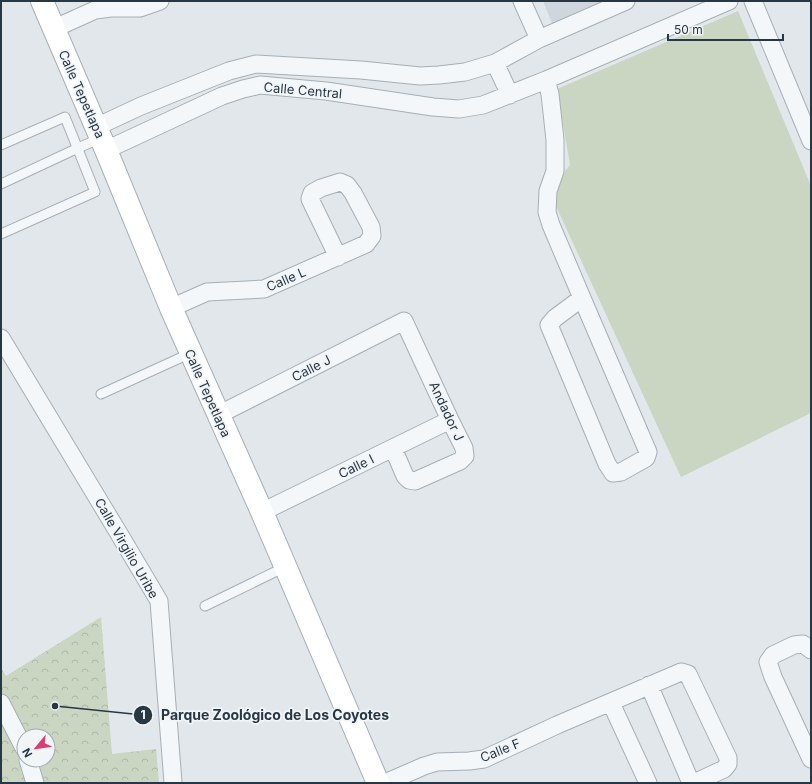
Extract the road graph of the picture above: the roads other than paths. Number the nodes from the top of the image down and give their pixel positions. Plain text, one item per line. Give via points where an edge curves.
1 (42, 1) edge
2 (160, 1) edge
3 (522, 1) edge
4 (626, 1) edge
5 (729, 1) edge
6 (752, 1) edge
7 (53, 29) junction
8 (539, 39) junction
9 (495, 63) junction
10 (546, 80) junction
11 (510, 95) junction
12 (101, 138) junction
13 (811, 141) edge
14 (1, 145) edge
15 (78, 148) junction
16 (1, 184) edge
17 (1, 234) edge
18 (338, 257) junction
19 (582, 298) junction
20 (171, 308) junction
21 (404, 321) joint
22 (1, 338) edge
23 (191, 353) junction
24 (101, 394) dead end
25 (218, 415) junction
26 (450, 420) junction
27 (393, 448) junction
28 (262, 512) junction
29 (285, 567) junction
30 (205, 606) dead end
31 (811, 650) edge
32 (649, 685) junction
33 (611, 702) junction
34 (1, 703) edge
35 (16, 731) edge
36 (811, 759) edge
37 (30, 768) edge
38 (35, 783) edge
39 (173, 783) edge
40 (378, 783) edge
41 (386, 783) edge
42 (648, 783) edge
43 (693, 783) edge

1 - 7 street, Calle Tepetlapa
2 - 7 street via 140,8 95,10
3 - 8 street
4 - 8 street, Calle Central
5 - 10 street, Calle Central
6 - 13 street
7 - 12 street, Calle Tepetlapa
8 - 9 street, Calle Central
9 - 11 street
9 - 12 street, Calle Central via 439,76 256,64 229,71 141,106
10 - 11 street, Calle Central
10 - 19 street via 550,94 555,171 548,191 548,212
11 - 12 street, Calle Central via 483,106 459,109 260,85
12 - 15 lane
12 - 20 street, Calle Tepetlapa
14 - 15 lane via 65,117
15 - 16 lane
15 - 17 lane via 95,192
18 - 18 street, Calle L via 366,244 372,236 371,227 353,193 347,185 340,182 320,188 312,193 310,200
18 - 20 street, Calle L via 264,289 207,292
19 - 19 street via 648,452 646,458 621,472 613,473 607,464 549,325
20 - 23 street, Calle Tepetlapa
21 - 25 street, Calle J
21 - 26 street, Andador J
22 - 39 street, Calle Virgilio Uribe via 159,601
23 - 24 lane
23 - 25 street, Calle Tepetlapa
25 - 28 street, Calle Tepetlapa
26 - 27 street, Calle I
26 - 27 street, Andador J via 466,456 460,461 415,481 409,480
27 - 28 street, Calle I
28 - 29 street, Calle Tepetlapa
29 - 30 lane
29 - 40 street, Calle Tepetlapa
31 - 36 street via 803,644 794,645 773,655 768,662
32 - 33 street, Calle F
32 - 43 street
32 - 43 street, Calle F via 681,672 688,674 728,758 728,764 724,769
33 - 41 street, Calle F via 484,759 437,762
33 - 42 street
34 - 35 street
37 - 38 street

